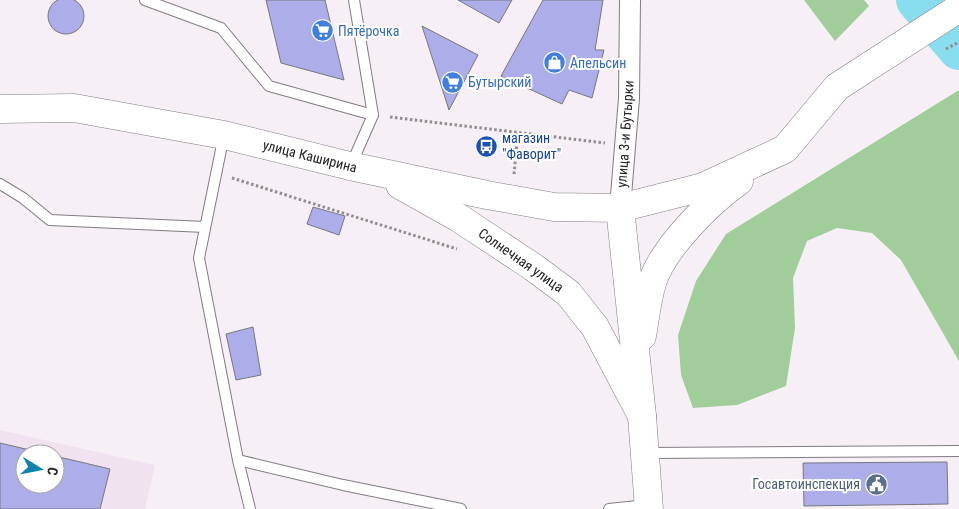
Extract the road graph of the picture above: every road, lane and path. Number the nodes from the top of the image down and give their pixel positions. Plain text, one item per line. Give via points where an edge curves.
1 (144, 0) edge
2 (354, 0) edge
3 (630, 0) edge
4 (959, 8) edge
5 (0, 109) edge
6 (373, 115) junction
7 (224, 135) junction
8 (625, 146) junction
9 (785, 149) junction
10 (363, 169) junction
11 (216, 173) junction
12 (0, 184) edge
13 (620, 208) junction
14 (205, 227) junction
15 (458, 250) dead end
16 (637, 366) junction
17 (642, 416) junction
18 (959, 451) edge
19 (644, 454) junction
20 (238, 460) junction
21 (636, 507) edge
22 (250, 509) edge
23 (464, 509) edge
24 (609, 509) edge

1 - 6 lane via 221,28 268,86
2 - 6 lane
3 - 8 street, улица 3-и Бутырки
4 - 9 main road via 836,87
5 - 7 main road, улица Каширина via 74,108
6 - 8 path
6 - 10 lane
7 - 10 main road, улица Каширина
7 - 11 lane
8 - 13 street, улица 3-и Бутырки
9 - 13 main road, улица Каширина via 703,187
9 - 16 main road via 717,196 670,250 652,282
10 - 13 main road, улица Каширина via 554,206
10 - 17 main road, Солнечная улица via 459,218 534,267 568,294 595,327
11 - 14 lane
11 - 15 path
12 - 14 lane via 50,220
13 - 16 main road, Солнечная улица
14 - 20 lane via 199,258
16 - 17 main road, Солнечная улица
17 - 19 main road, Солнечная улица
18 - 19 lane
19 - 21 main road, Солнечная улица
20 - 22 lane
20 - 23 lane
21 - 24 lane

